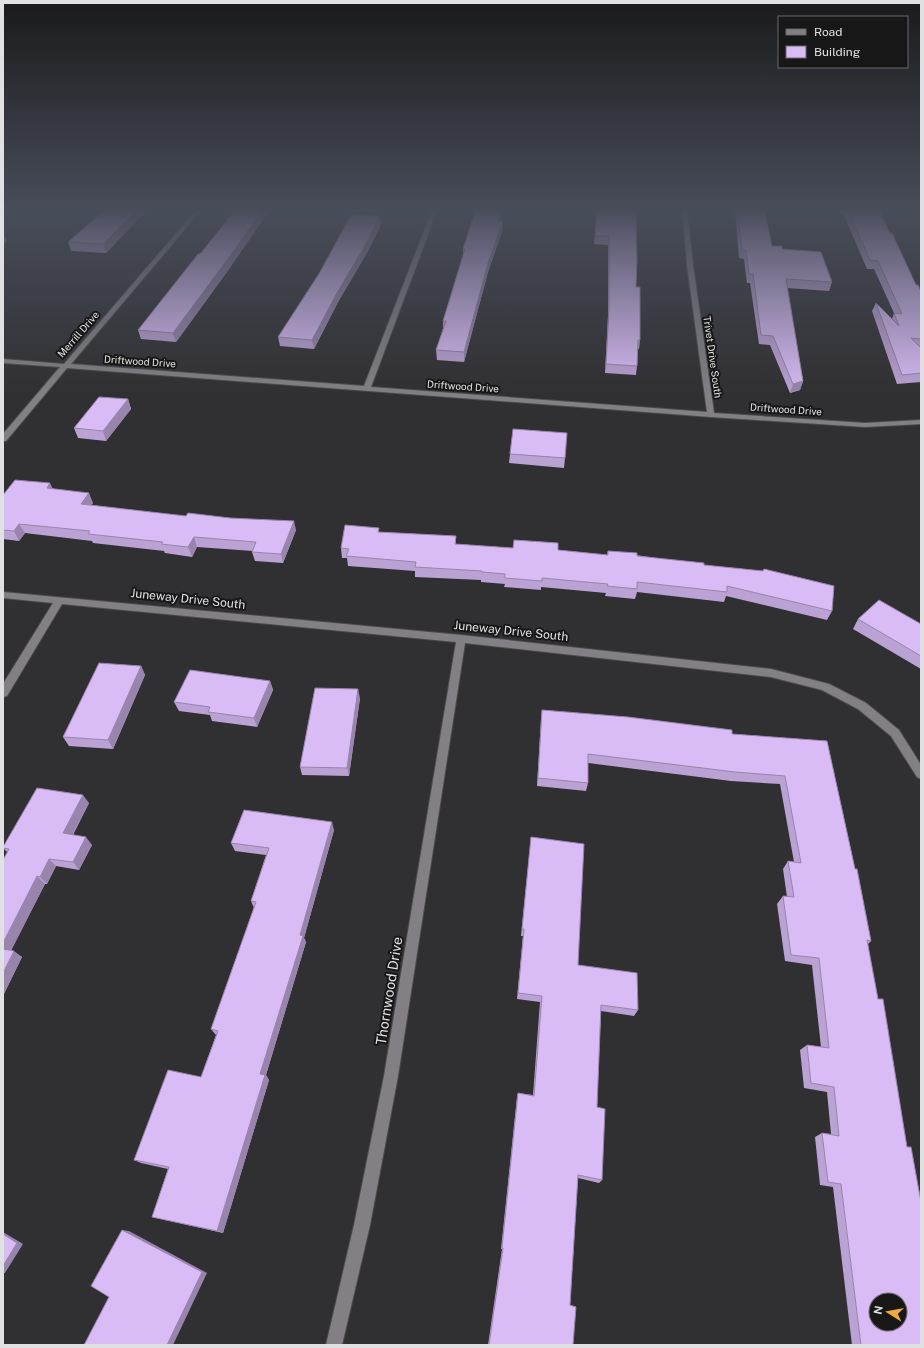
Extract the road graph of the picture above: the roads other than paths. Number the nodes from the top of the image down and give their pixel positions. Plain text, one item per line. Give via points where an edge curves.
1 (146, 271) edge
2 (412, 271) edge
3 (691, 271) edge
4 (3, 361) edge
5 (64, 366) junction
6 (367, 388) junction
7 (711, 415) junction
8 (921, 422) edge
9 (3, 439) edge
10 (3, 595) edge
11 (60, 600) junction
12 (461, 639) junction
13 (3, 693) edge
14 (921, 774) edge
15 (334, 1345) edge

1 - 5 street, Merrill Drive
2 - 6 street
3 - 7 street, Trivet Drive South
4 - 5 street, Driftwood Drive
5 - 6 street, Driftwood Drive
5 - 9 street, Merrill Drive
6 - 7 street, Driftwood Drive
7 - 8 street, Driftwood Drive via 865,425
10 - 11 street, Juneway Drive South
11 - 12 street, Juneway Drive South
11 - 13 street
12 - 14 street, Juneway Drive South via 771,673 825,687 862,706 895,733
12 - 15 street, Thornwood Drive via 391,1076 362,1225

